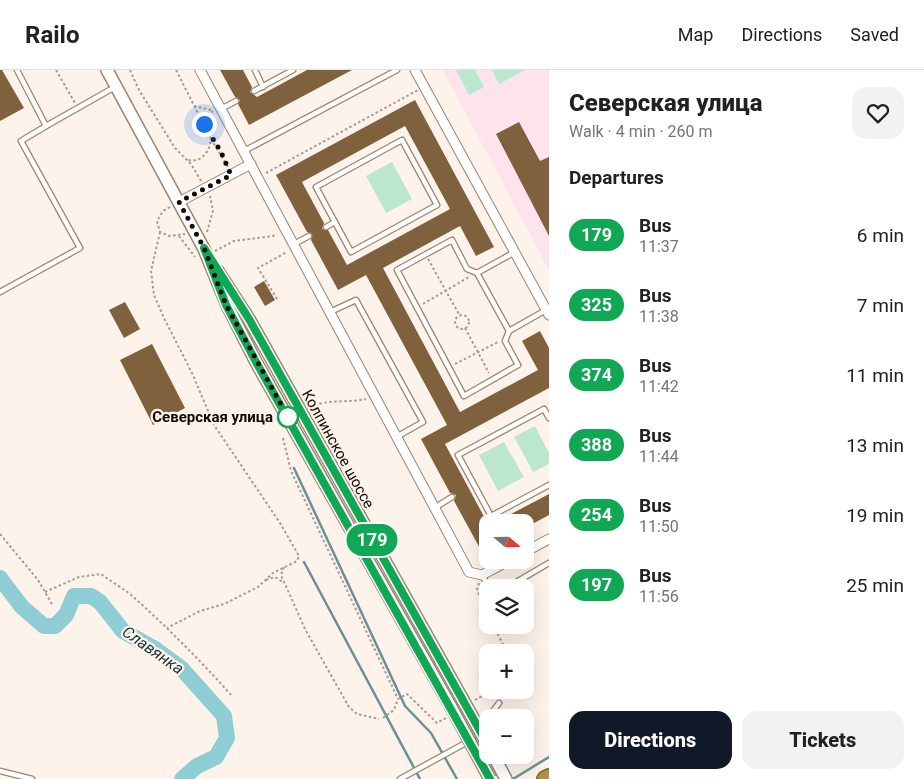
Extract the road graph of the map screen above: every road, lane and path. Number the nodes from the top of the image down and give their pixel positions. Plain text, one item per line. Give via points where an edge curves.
1 (17, 70) edge
2 (56, 70) edge
3 (107, 70) edge
4 (130, 70) edge
5 (176, 70) edge
6 (200, 70) edge
7 (254, 70) edge
8 (292, 70) edge
9 (397, 70) edge
10 (415, 70) edge
11 (116, 86) junction
12 (263, 87) junction
13 (419, 89) dead end
14 (254, 91) dead end
15 (236, 100) dead end
16 (194, 106) junction
17 (221, 108) junction
18 (79, 109) junction
19 (204, 124) junction
20 (46, 126) junction
21 (211, 139) junction
22 (244, 151) junction
23 (186, 160) junction
24 (251, 164) junction
25 (231, 175) junction
26 (262, 176) dead end
27 (205, 189) junction
28 (179, 202) junction
29 (335, 222) junction
30 (326, 227) dead end
31 (286, 229) junction
32 (194, 230) junction
33 (160, 232) junction
34 (179, 236) junction
35 (309, 236) dead end
36 (207, 246) junction
37 (295, 246) junction
38 (514, 252) junction
39 (425, 255) junction
40 (196, 258) dead end
41 (477, 273) junction
42 (446, 291) junction
43 (0, 292) edge
44 (277, 299) dead end
45 (417, 308) junction
46 (330, 312) junction
47 (548, 312) edge
48 (460, 316) junction
49 (465, 328) junction
50 (509, 331) junction
51 (507, 338) junction
52 (478, 352) junction
53 (449, 367) junction
54 (492, 380) junction
55 (376, 396) junction
56 (309, 408) dead end
57 (549, 418) edge
58 (398, 436) junction
59 (283, 438) dead end
60 (475, 485) junction
61 (549, 485) edge
62 (468, 489) dead end
63 (452, 497) dead end
64 (436, 506) junction
65 (0, 534) edge
66 (549, 539) edge
67 (534, 547) edge
68 (549, 563) edge
69 (284, 567) junction
70 (493, 569) edge
71 (482, 575) junction
72 (481, 579) edge
73 (484, 579) edge
74 (521, 579) edge
75 (265, 580) junction
76 (284, 583) junction
77 (45, 592) junction
78 (53, 606) dead end
79 (167, 628) junction
80 (232, 696) dead end
81 (404, 696) dead end
82 (399, 698) junction
83 (499, 703) dead end
84 (495, 709) edge
85 (379, 718) dead end
86 (383, 718) dead end
87 (479, 729) edge
88 (479, 730) edge
89 (498, 764) edge
90 (0, 771) edge
91 (549, 777) edge
92 (32, 779) edge
93 (400, 779) edge
94 (490, 779) edge
95 (506, 779) edge
96 (546, 779) edge

1 - 20 lane
2 - 18 path
3 - 11 main road, Колпинское шоссе
4 - 23 path via 175,148
5 - 16 path
6 - 17 street
7 - 12 lane
8 - 12 lane
9 - 22 lane
10 - 38 street
11 - 18 lane
11 - 28 main road, Колпинское шоссе
12 - 14 lane
13 - 26 path
15 - 17 lane
16 - 19 path
16 - 19 path via 214,110 208,113
17 - 22 street
18 - 20 lane
19 - 21 path
20 - 43 lane via 21,141 80,248
21 - 23 path via 205,155
21 - 25 path
22 - 24 street
23 - 27 path
24 - 25 street
24 - 31 street
25 - 27 street
27 - 28 street
27 - 36 path via 212,199 213,211
28 - 32 main road, Колпинское шоссе
28 - 33 path via 163,211 157,221
29 - 29 lane via 351,252 437,205 402,140 316,187
29 - 30 lane
31 - 36 path via 273,236
31 - 37 street
32 - 34 path
32 - 36 main road, Колпинское шоссе
33 - 34 path
33 - 69 path via 151,271 154,295 214,426 298,551 298,560
34 - 40 path
35 - 37 lane
36 - 87 main road, Колпинское шоссе, bridge
36 - 94 main road, Колпинское шоссе, bridge via 226,305 256,362
37 - 44 path via 258,268
37 - 46 street
38 - 41 lane
38 - 47 street
39 - 41 lane via 452,240 467,269
39 - 42 path
39 - 45 lane via 397,270
41 - 42 path
41 - 50 lane
42 - 45 path
42 - 48 path
45 - 53 lane
46 - 55 street
46 - 58 lane via 356,300 423,422
47 - 50 lane
48 - 49 path via 468,317 470,322
48 - 49 path via 455,322 457,327
49 - 52 path
50 - 51 lane
51 - 52 path
51 - 54 lane via 505,342 518,365
52 - 53 path
52 - 54 path
53 - 54 lane via 464,396
55 - 56 path via 317,404
55 - 58 street
57 - 60 lane via 544,409 458,455
58 - 64 street
59 - 82 path via 291,471
60 - 61 lane via 491,516
60 - 62 lane
63 - 64 lane
64 - 71 street via 469,572
65 - 77 path
66 - 67 street
68 - 74 lane
69 - 75 path
69 - 76 path via 281,574
70 - 71 street
71 - 72 path
71 - 73 lane
75 - 76 path via 275,578
75 - 79 path via 258,587 224,604 200,611
76 - 85 path via 305,629 349,707 357,714
77 - 78 path
77 - 79 path via 79,577 101,574 129,593
79 - 80 path
81 - 82 path
82 - 86 path via 394,710
83 - 84 lane
88 - 93 lane via 471,740
89 - 95 main road
90 - 92 lane
91 - 96 highway

